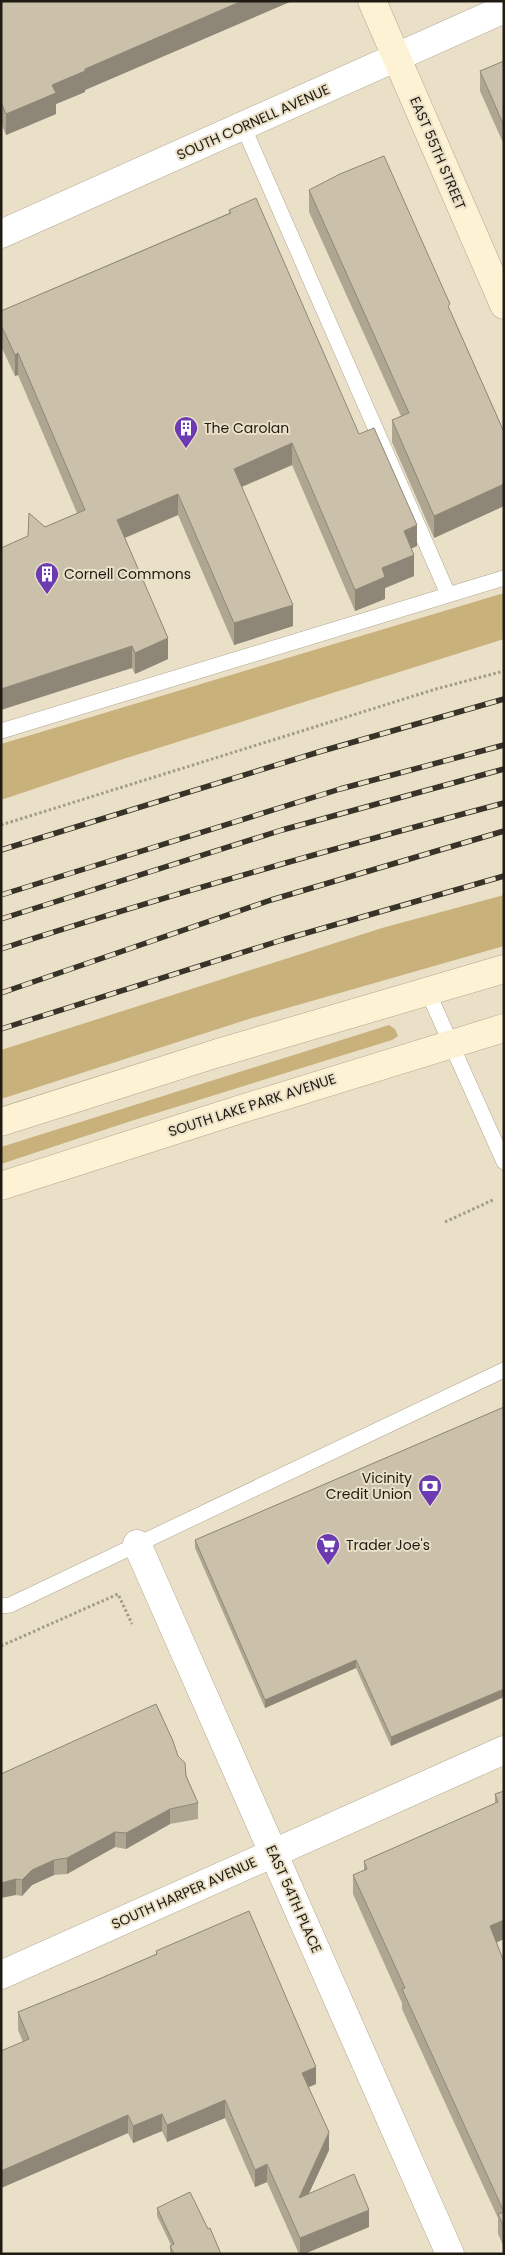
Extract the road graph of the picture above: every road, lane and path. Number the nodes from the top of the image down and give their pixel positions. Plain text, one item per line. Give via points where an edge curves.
1 (372, 1) edge
2 (504, 9) edge
3 (397, 58) junction
4 (243, 126) junction
5 (1, 234) edge
6 (504, 305) edge
7 (504, 578) edge
8 (448, 594) junction
9 (504, 671) edge
10 (1, 731) edge
11 (1, 825) edge
12 (504, 969) edge
13 (426, 990) junction
14 (504, 1028) edge
15 (450, 1043) junction
16 (1, 1122) edge
17 (504, 1162) edge
18 (1, 1186) edge
19 (492, 1200) dead end
20 (445, 1222) dead end
21 (504, 1370) edge
22 (137, 1544) junction
23 (1, 1606) edge
24 (132, 1624) dead end
25 (1, 1646) edge
26 (504, 1750) edge
27 (274, 1853) junction
28 (1, 1975) edge
29 (450, 2254) edge

1 - 3 main road, EAST 55TH STREET
2 - 3 street, SOUTH CORNELL AVENUE
3 - 4 street, SOUTH CORNELL AVENUE
3 - 6 main road, EAST 55TH STREET
4 - 5 street, SOUTH CORNELL AVENUE
4 - 8 lane
7 - 8 lane
8 - 10 lane
9 - 11 path via 436,689
12 - 13 main road
13 - 15 lane
13 - 16 main road
14 - 15 main road, SOUTH LAKE PARK AVENUE
15 - 17 lane
15 - 18 main road, SOUTH LAKE PARK AVENUE
19 - 20 path
21 - 22 lane
22 - 23 lane via 10,1605
22 - 27 street, EAST 54TH PLACE
24 - 25 path via 118,1594
26 - 27 street, SOUTH HARPER AVENUE
27 - 28 street, SOUTH HARPER AVENUE
27 - 29 street, EAST 54TH PLACE

